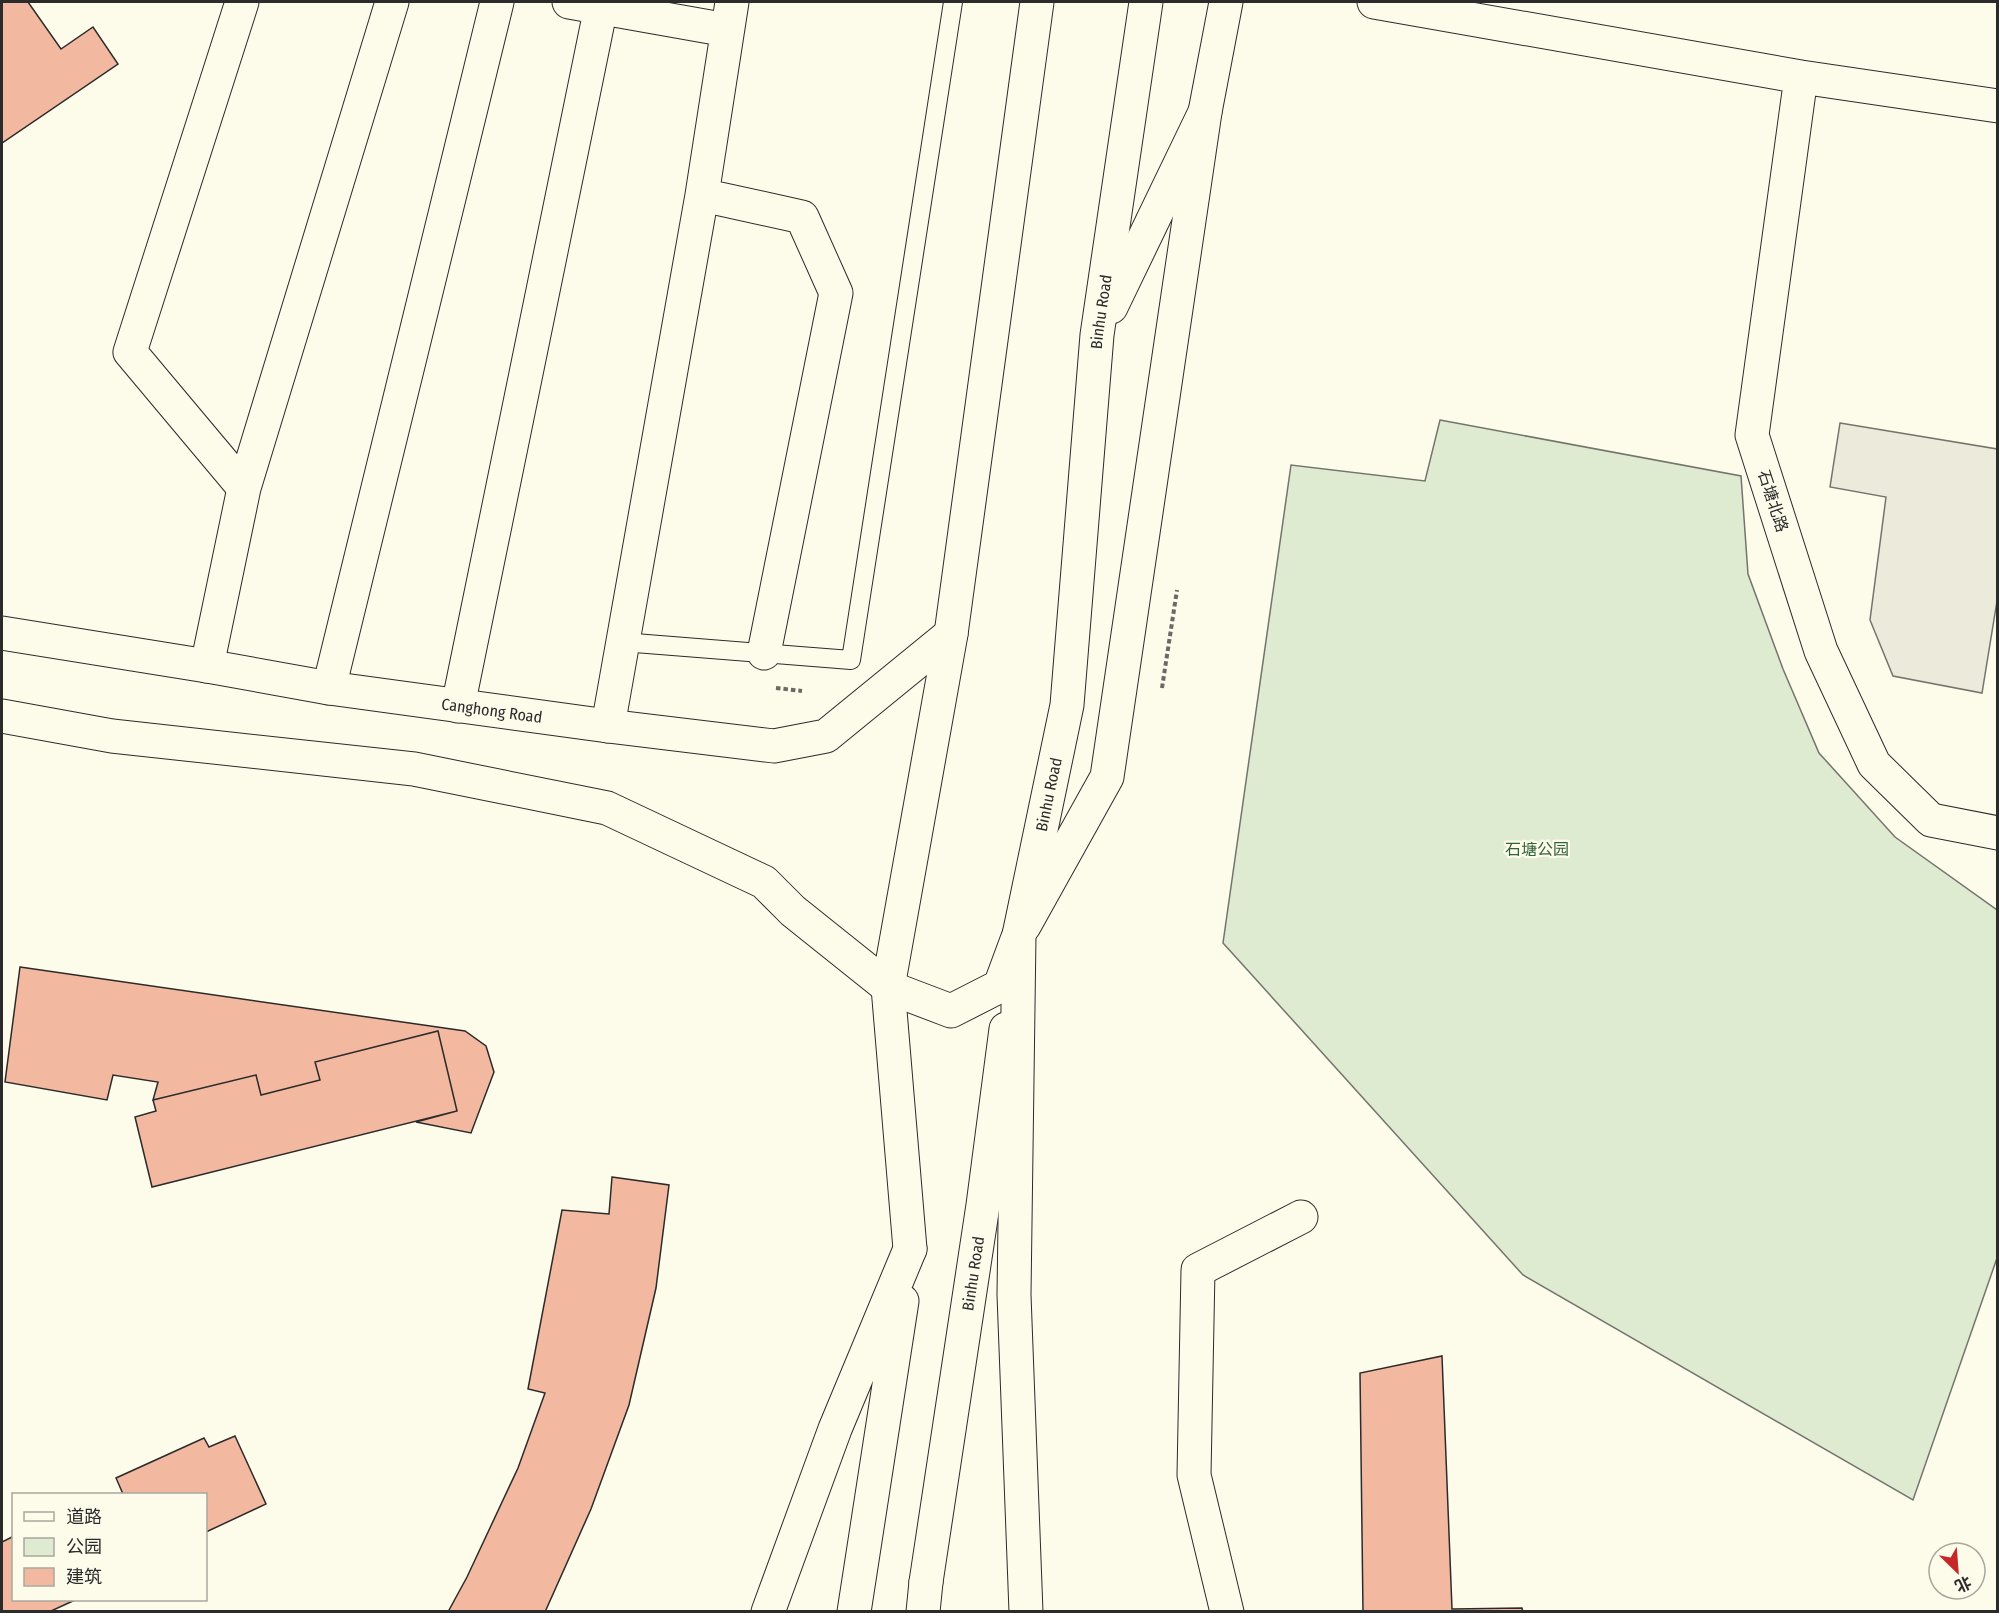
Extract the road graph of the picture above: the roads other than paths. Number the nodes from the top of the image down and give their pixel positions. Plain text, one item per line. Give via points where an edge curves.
1 (242, 2) edge
2 (392, 2) edge
3 (497, 2) edge
4 (953, 2) edge
5 (1037, 2) edge
6 (1146, 2) edge
7 (1226, 2) edge
8 (1374, 2) edge
9 (590, 3) edge
10 (730, 16) edge
11 (1801, 77) junction
12 (1998, 106) edge
13 (1205, 112) junction
14 (702, 195) junction
15 (1097, 335) junction
16 (244, 488) junction
17 (2, 633) edge
18 (951, 634) junction
19 (622, 642) junction
20 (764, 653) junction
21 (207, 666) junction
22 (329, 688) junction
23 (458, 706) junction
24 (2, 716) edge
25 (608, 726) junction
26 (1998, 833) edge
27 (1018, 935) junction
28 (888, 987) junction
29 (1301, 1217) dead end
30 (910, 1249) junction
31 (924, 1597) edge
32 (768, 1611) edge
33 (854, 1611) edge
34 (1026, 1611) edge
35 (1227, 1611) edge

1 - 16 main road via 130,352
2 - 16 main road
3 - 22 main road
4 - 20 lane via 851,660
5 - 18 main road
6 - 15 main road, Binhu Road
7 - 13 main road
8 - 11 main road
9 - 10 main road
9 - 23 main road
10 - 14 main road
11 - 12 main road
11 - 26 main road, 石塘北路 via 1752,435 1821,651 1874,764 1932,820
13 - 15 main road
13 - 27 main road via 1107,777
14 - 19 main road
14 - 20 main road via 802,217 836,293
15 - 27 main road, Binhu Road via 1067,705
16 - 21 main road
17 - 21 main road, Canghong Road
18 - 25 main road, Canghong Road via 826,736 774,746
18 - 28 main road
19 - 20 lane
19 - 25 main road
21 - 22 main road, Canghong Road
22 - 23 main road, Canghong Road
23 - 25 main road, Canghong Road
24 - 28 main road via 112,736 414,769 607,808 764,882
27 - 28 main road via 1000,986 951,1011
27 - 31 main road, Binhu Road via 983,1205
27 - 34 main road via 1014,1295
28 - 30 main road
29 - 35 main road via 1198,1270 1194,1475
30 - 32 main road via 835,1428
30 - 33 main road

